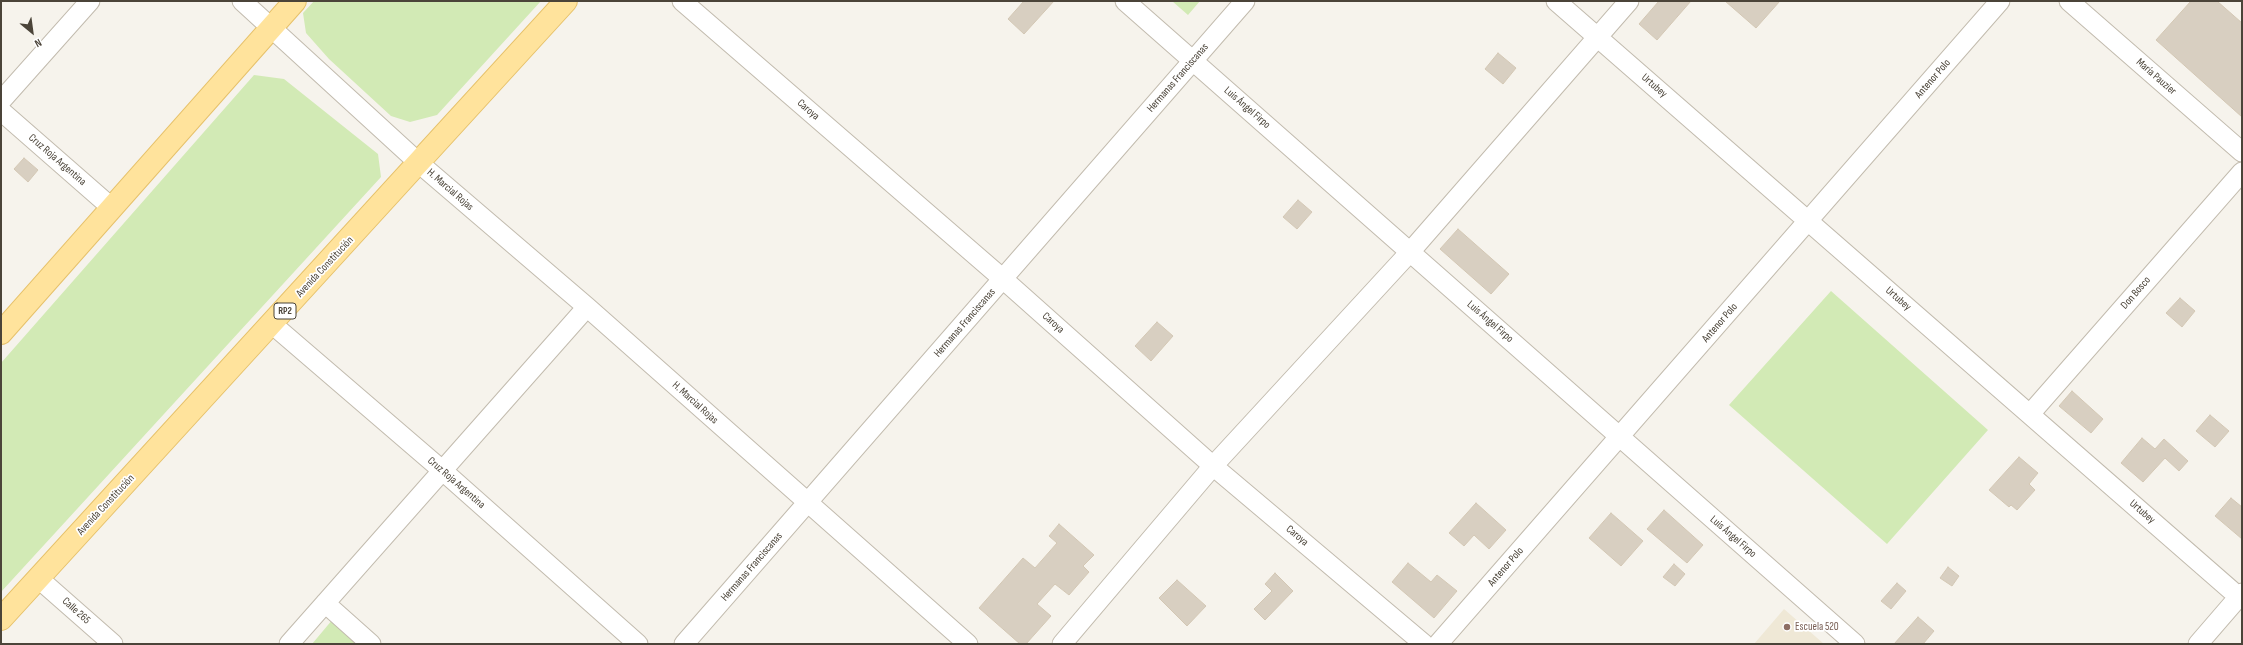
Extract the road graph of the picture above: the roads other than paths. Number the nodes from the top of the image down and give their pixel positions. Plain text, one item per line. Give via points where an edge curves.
1 (90, 1) edge
2 (295, 1) edge
3 (566, 1) edge
4 (682, 1) edge
5 (1125, 1) edge
6 (1245, 1) edge
7 (1556, 1) edge
8 (1629, 1) edge
9 (2000, 1) edge
10 (2069, 1) edge
11 (249, 3) edge
12 (273, 27) junction
13 (1598, 37) junction
14 (1193, 61) junction
15 (1, 101) edge
16 (1, 111) edge
17 (2242, 152) edge
18 (420, 164) junction
19 (2242, 172) edge
20 (112, 208) junction
21 (1809, 221) junction
22 (1410, 252) junction
23 (1003, 279) junction
24 (587, 307) junction
25 (272, 324) junction
26 (1, 333) edge
27 (2030, 414) junction
28 (1620, 437) junction
29 (1213, 466) junction
30 (443, 471) junction
31 (807, 503) junction
32 (38, 578) junction
33 (2240, 595) edge
34 (325, 603) junction
35 (1, 619) edge
36 (113, 644) edge
37 (289, 644) edge
38 (371, 644) edge
39 (638, 644) edge
40 (684, 644) edge
41 (968, 644) edge
42 (1062, 644) edge
43 (1424, 644) edge
44 (1438, 644) edge
45 (1855, 644) edge
46 (2198, 644) edge

1 - 15 street
2 - 12 main road
3 - 18 main road, Avenida Constitución / RP2
4 - 23 street, Caroya
5 - 14 street, Luis Ángel Firpo
6 - 14 street, Hermanas Franciscanas
7 - 13 street, Urtubey
8 - 13 street
9 - 21 street, Antenor Polo
10 - 17 street, María Pauzier
11 - 12 street
12 - 18 street, H. Marcial Rojas
12 - 20 main road
13 - 21 street, Urtubey
13 - 22 street
14 - 22 street, Luis Ángel Firpo
14 - 23 street, Hermanas Franciscanas
16 - 20 street, Cruz Roja Argentina
18 - 24 street, H. Marcial Rojas
18 - 25 main road, Avenida Constitución / RP2
19 - 27 street, Don Bosco
20 - 26 main road
21 - 27 street, Urtubey
21 - 28 street, Antenor Polo
22 - 28 street, Luis Ángel Firpo
22 - 29 street
23 - 29 street, Caroya
23 - 31 street, Hermanas Franciscanas
24 - 30 street
24 - 31 street, H. Marcial Rojas
25 - 30 street, Cruz Roja Argentina
25 - 32 main road, Avenida Constitución / RP2
27 - 33 street, Urtubey
28 - 44 street, Antenor Polo
28 - 45 street, Luis Ángel Firpo
29 - 42 street
29 - 43 street, Caroya
30 - 34 street
30 - 39 street, Cruz Roja Argentina
31 - 40 street, Hermanas Franciscanas
31 - 41 street, H. Marcial Rojas
32 - 35 main road, Avenida Constitución / RP2
32 - 36 street, Calle 265
33 - 46 street
34 - 37 street
34 - 38 street

